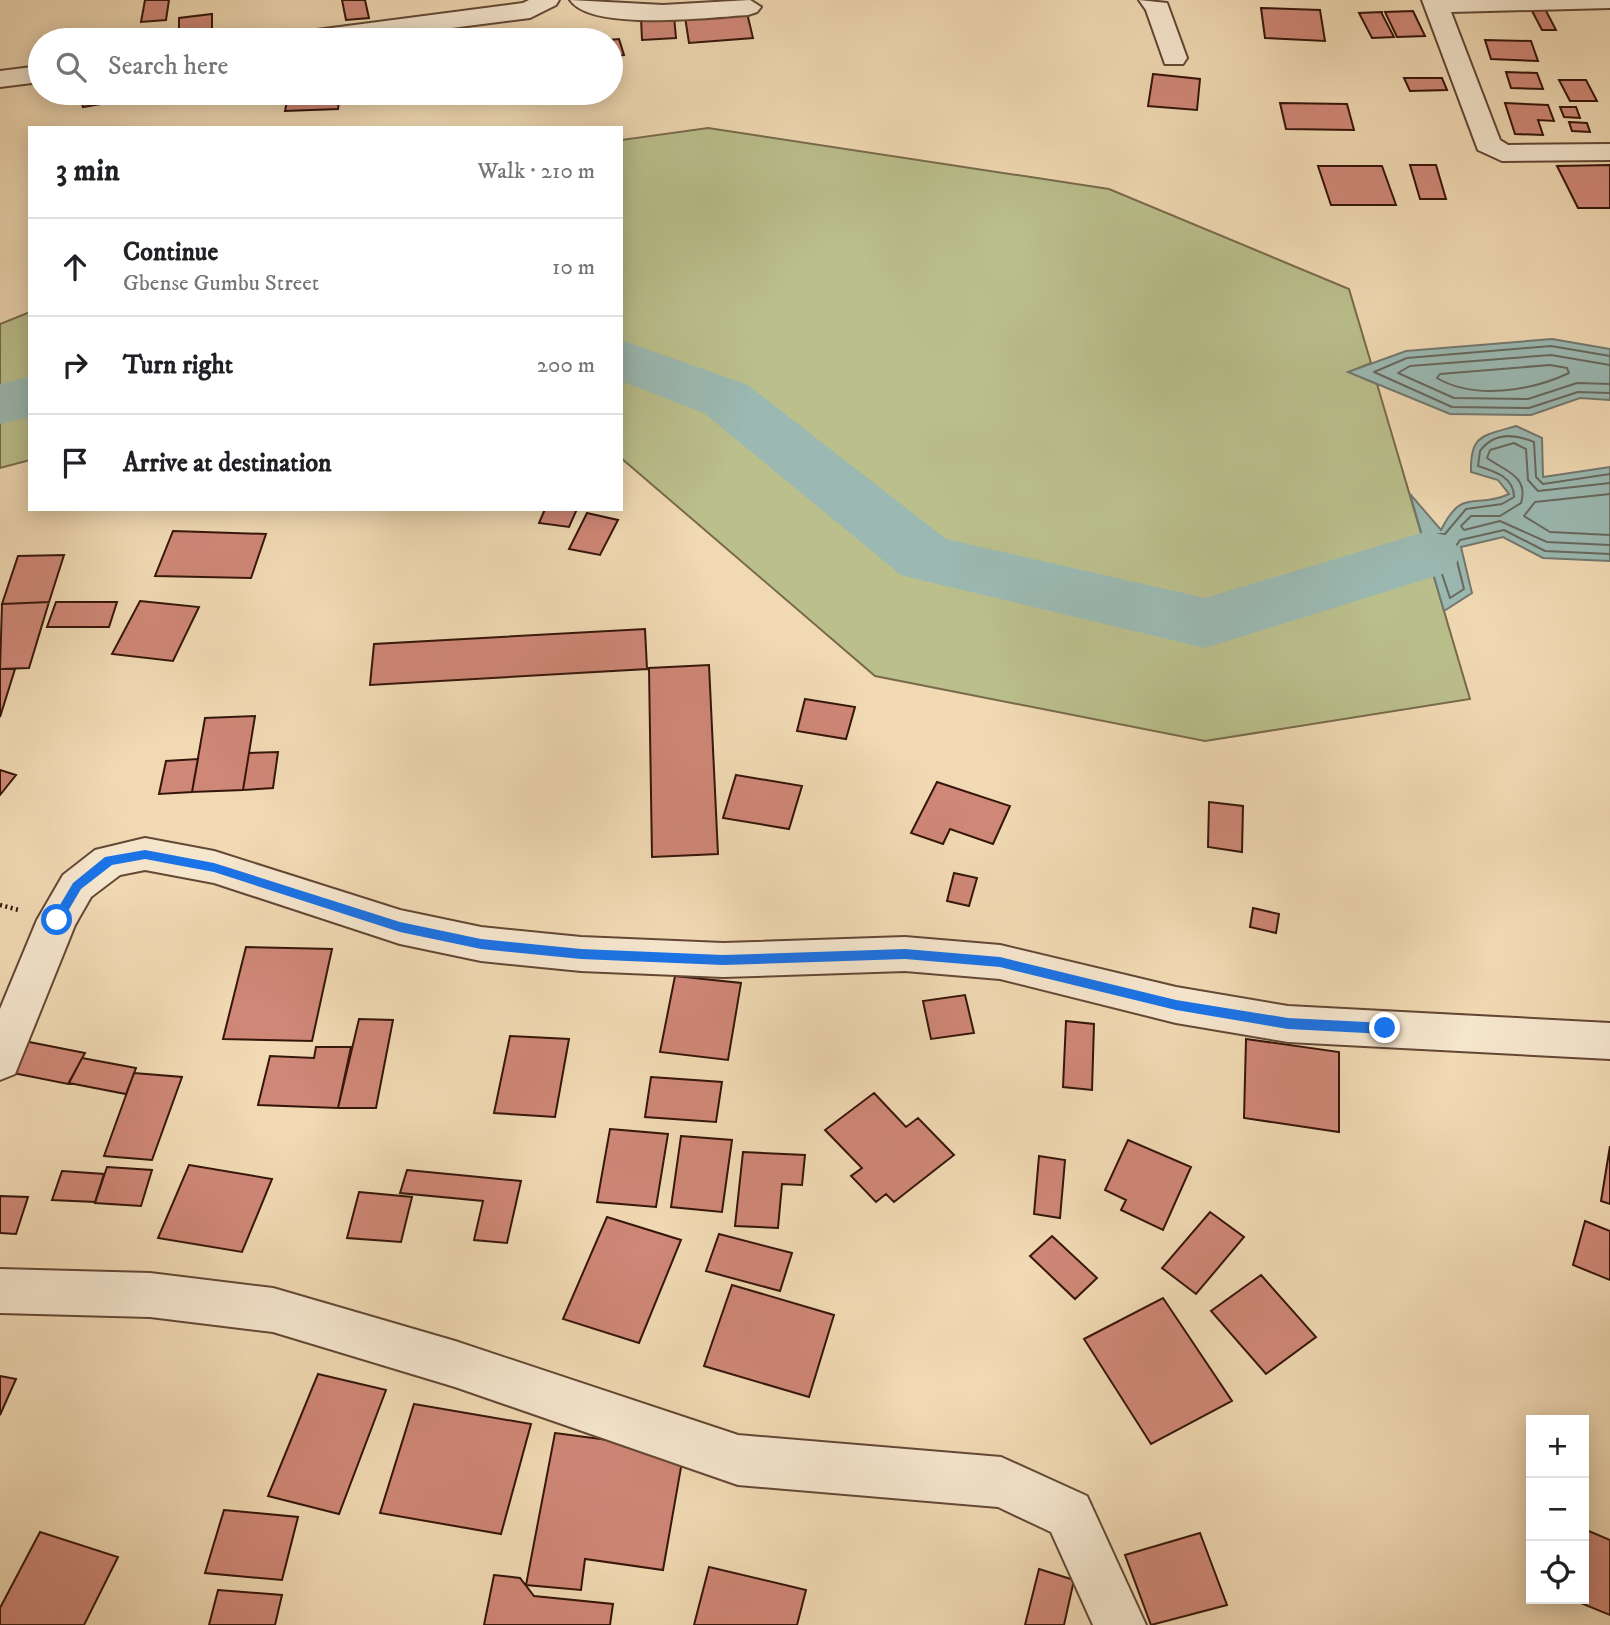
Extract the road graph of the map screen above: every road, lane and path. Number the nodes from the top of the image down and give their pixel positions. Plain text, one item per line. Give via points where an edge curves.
1 (547, 0) edge
2 (582, 0) edge
3 (1151, 0) edge
4 (1610, 1) edge
5 (1435, 2) edge
6 (748, 7) dead end
7 (393, 28) edge
8 (1174, 58) dead end
9 (28, 76) edge
10 (0, 79) edge
11 (1610, 152) edge
12 (1610, 1041) edge
13 (0, 1061) edge
14 (0, 1291) edge
15 (1120, 1625) edge

1 - 7 street via 530,10
2 - 6 street via 624,11
3 - 8 street via 1158,8
4 - 5 street
5 - 11 street via 1488,145 1502,153
9 - 10 street
12 - 13 street via 1288,1024 1176,1005 1000,962 905,954 723,960 481,944 400,927 214,867 145,854 109,861 77,886 57,920
14 - 15 street via 150,1295 272,1310 455,1364 738,1460 1001,1482 1069,1514

